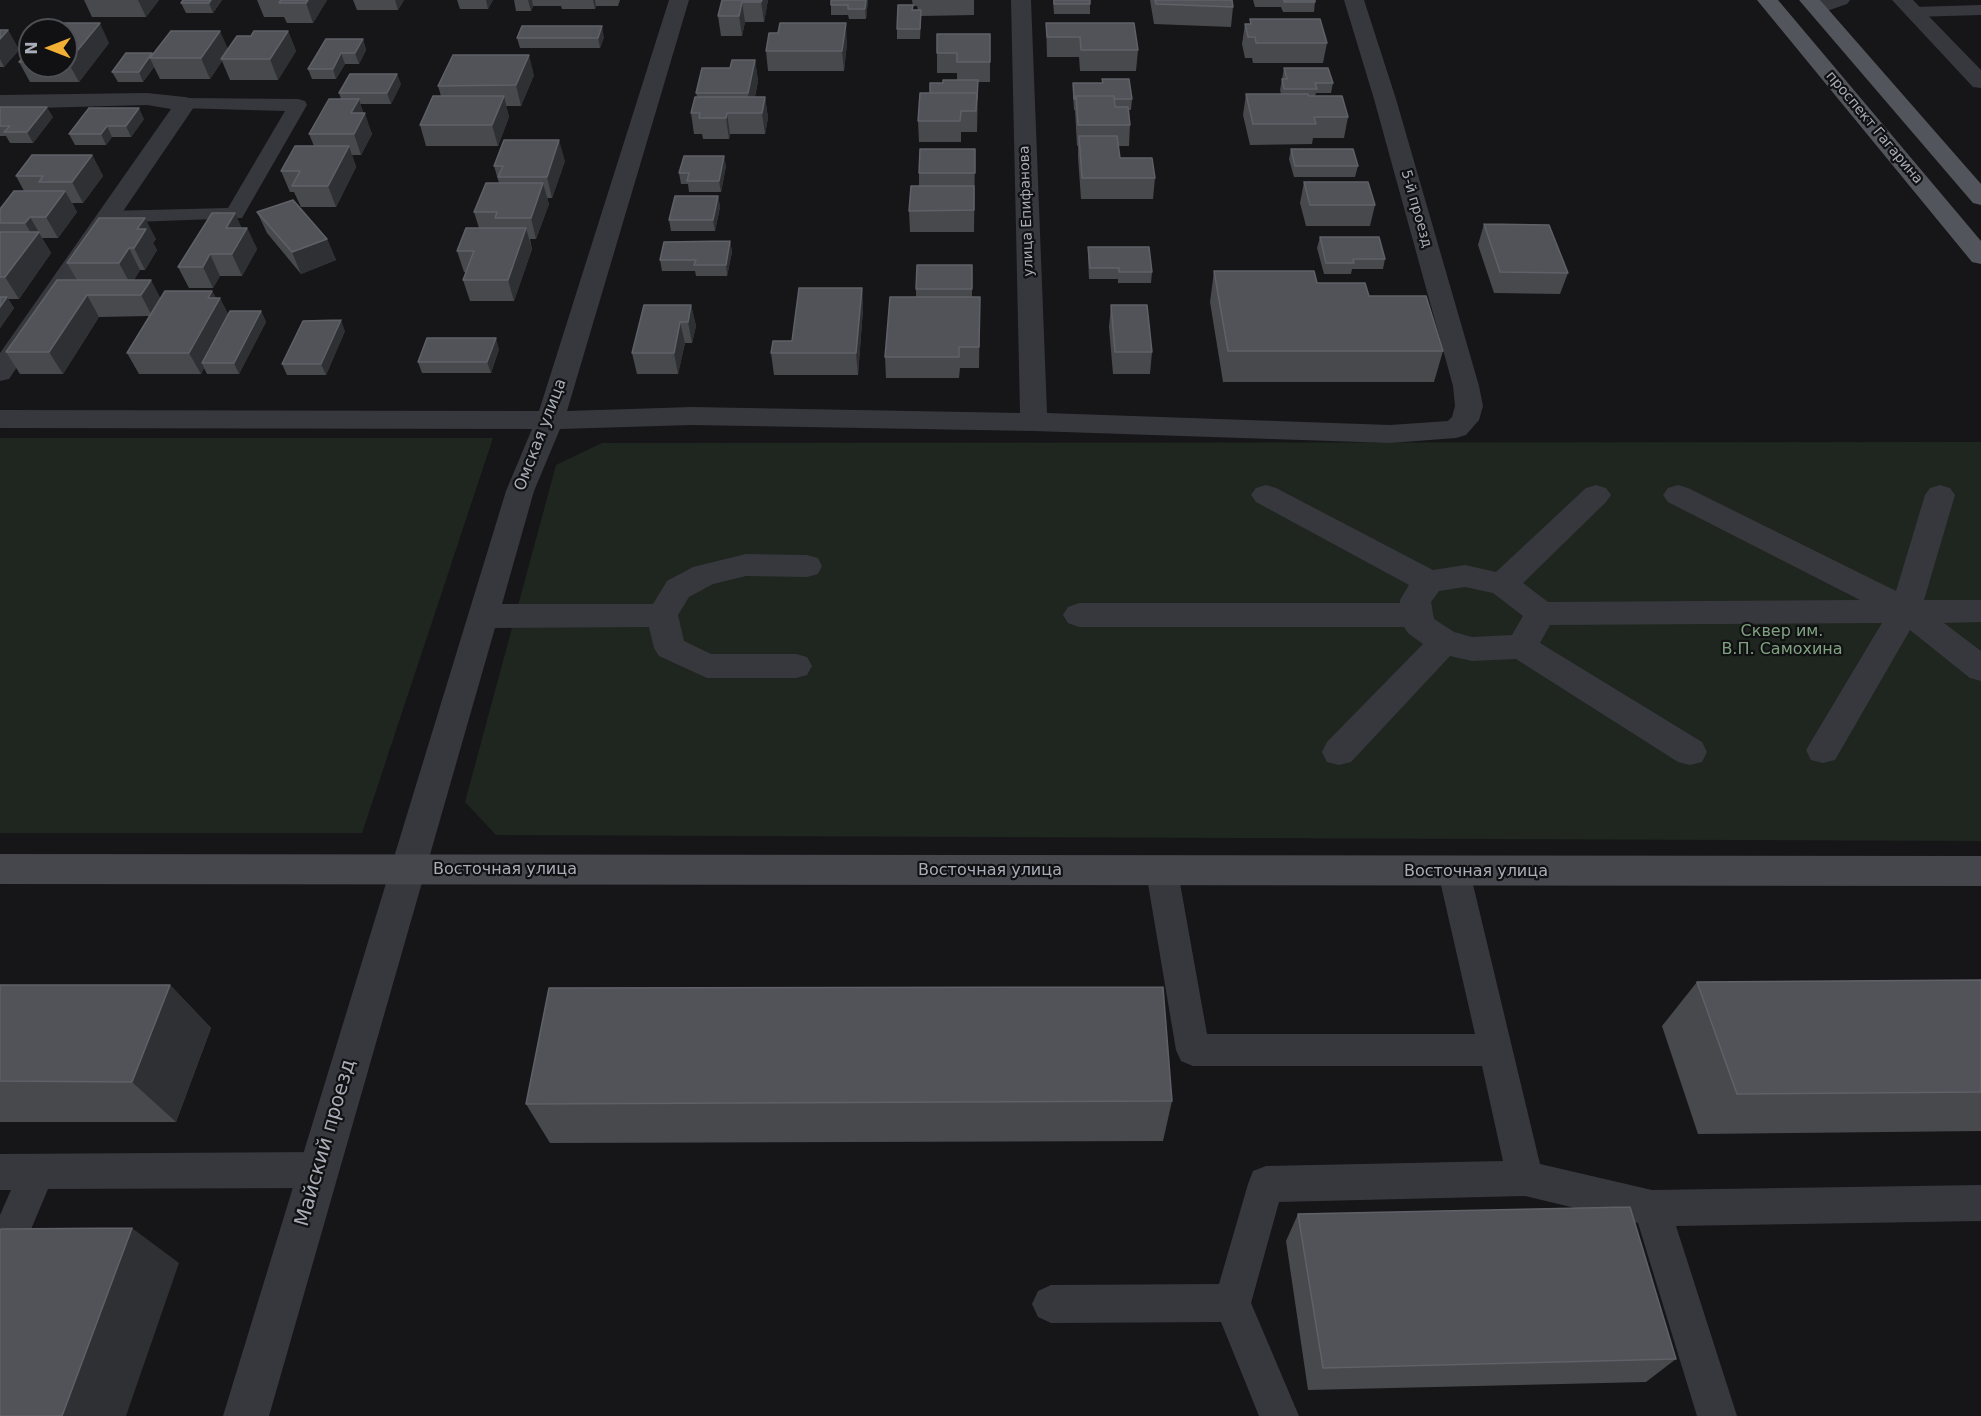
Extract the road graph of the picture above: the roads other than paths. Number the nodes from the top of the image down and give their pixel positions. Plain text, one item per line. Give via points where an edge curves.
1 (679, 0) edge
2 (1021, 0) edge
3 (1354, 0) edge
4 (1767, 0) edge
5 (1840, 0) edge
6 (1813, 4) edge
7 (1908, 6) edge
8 (1981, 10) edge
9 (1981, 82) edge
10 (0, 102) edge
11 (185, 104) junction
12 (1981, 198) edge
13 (107, 217) junction
14 (1981, 257) edge
15 (0, 373) edge
16 (0, 419) edge
17 (550, 420) junction
18 (1034, 422) junction
19 (1266, 495) dead end
20 (1596, 495) dead end
21 (1678, 495) dead end
22 (1940, 495) dead end
23 (807, 566) dead end
24 (1429, 582) junction
25 (1502, 584) junction
26 (1906, 610) junction
27 (1981, 611) edge
28 (1541, 614) junction
29 (662, 615) junction
30 (1079, 615) dead end
31 (1418, 615) junction
32 (495, 616) dead end
33 (1444, 642) junction
34 (1521, 647) junction
35 (796, 666) dead end
36 (1981, 669) edge
37 (1822, 750) dead end
38 (1339, 752) dead end
39 (1690, 752) dead end
40 (0, 869) edge
41 (405, 870) junction
42 (1981, 871) edge
43 (1162, 872) junction
44 (1454, 872) junction
45 (1495, 1050) junction
46 (319, 1170) junction
47 (0, 1172) edge
48 (37, 1172) junction
49 (1525, 1178) junction
50 (1981, 1203) edge
51 (1652, 1208) junction
52 (0, 1259) edge
53 (1232, 1303) junction
54 (1051, 1304) dead end
55 (246, 1416) edge
56 (1279, 1416) edge
57 (1717, 1416) edge

1 - 17 street, Омская улица
2 - 18 street, улица Епифанова
3 - 18 street, 5-й проезд via 1466,386 1469,406 1465,420 1456,429 1390,434
4 - 14 main road, проспект Гагарина
5 - 6 street
6 - 12 main road
7 - 8 lane
7 - 9 street
10 - 11 street via 147,99
11 - 13 street
11 - 13 lane via 298,105 235,214
13 - 15 street
16 - 17 street
17 - 18 street via 692,416
17 - 41 street, Омская улица via 520,491
19 - 24 street
20 - 25 street
21 - 26 street
22 - 26 street
23 - 29 street via 746,565 704,575 678,590
24 - 25 street via 1465,576
24 - 31 street via 1415,600
25 - 28 street
26 - 27 street
26 - 28 street
26 - 36 street
26 - 37 street
28 - 34 street
29 - 32 street
29 - 35 street via 670,648 707,666
30 - 31 street
31 - 33 street via 1419,625
33 - 34 street via 1472,649
33 - 38 street
34 - 39 street
40 - 41 main road, Восточная улица
41 - 43 main road, Восточная улица
41 - 46 street, Майский проезд
42 - 44 main road, Восточная улица
43 - 44 main road, Восточная улица
43 - 45 lane via 1193,1050
44 - 45 lane
45 - 49 lane
46 - 48 lane
46 - 55 street, Майский проезд
47 - 48 lane
48 - 52 lane
49 - 51 lane
49 - 53 lane via 1266,1184
50 - 51 lane
51 - 57 lane
53 - 54 lane
53 - 56 lane

